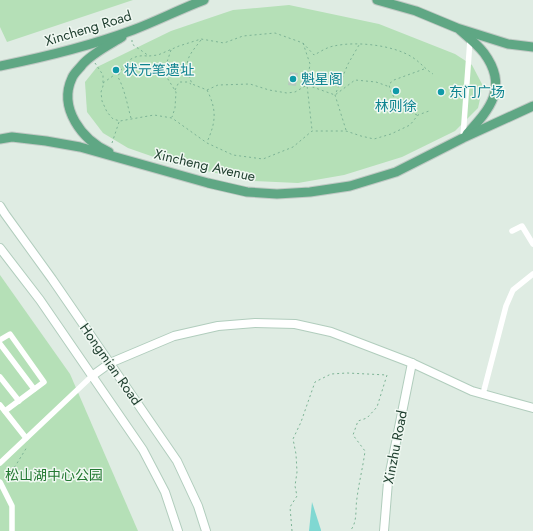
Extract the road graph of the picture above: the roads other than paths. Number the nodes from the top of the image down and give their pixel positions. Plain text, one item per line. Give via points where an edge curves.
1 (204, 0) edge
2 (377, 0) edge
3 (457, 28) junction
4 (133, 30) junction
5 (470, 40) junction
6 (533, 47) edge
7 (0, 66) edge
8 (533, 106) edge
9 (463, 138) junction
10 (0, 139) edge
11 (127, 160) junction
12 (0, 206) edge
13 (512, 231) dead end
14 (533, 244) edge
15 (0, 248) edge
16 (533, 274) edge
17 (0, 340) edge
18 (0, 344) edge
19 (110, 363) junction
20 (412, 363) junction
21 (92, 376) junction
22 (0, 377) edge
23 (34, 389) junction
24 (483, 394) junction
25 (19, 401) junction
26 (0, 405) edge
27 (533, 408) edge
28 (5, 411) junction
29 (28, 440) junction
30 (0, 463) edge
31 (0, 482) edge
32 (12, 531) edge
33 (178, 531) edge
34 (206, 531) edge
35 (384, 531) edge

1 - 4 main road, Xincheng Road
2 - 3 main road via 416,11
3 - 5 main road
3 - 6 main road via 508,44
4 - 7 main road, Xincheng Road
4 - 11 main road via 83,64 72,77 68,93 75,124 86,137
5 - 9 street
5 - 9 main road via 483,52 490,64 495,75 496,89 487,111
8 - 9 main road, Xincheng Avenue
9 - 11 main road, Xincheng Avenue via 396,172 350,186 310,192 247,192
10 - 11 main road, Xincheng Avenue via 46,141
12 - 19 main road, Hongmian Road
13 - 14 street via 522,226
15 - 21 main road, Hongmian Road via 40,300
16 - 24 street via 513,290 506,306
17 - 23 street via 10,334 44,382
18 - 23 street
19 - 20 main road via 174,336 218,326 255,323 296,324 331,332
19 - 21 main road
19 - 34 main road, Hongmian Road via 177,461 198,506
20 - 24 main road
20 - 35 main road, Xinzhu Road via 388,482
21 - 29 street
21 - 33 main road, Hongmian Road via 142,450 165,492
22 - 25 street
23 - 25 street
24 - 27 main road
25 - 28 street
26 - 28 street
28 - 29 street
29 - 30 street
31 - 32 street via 12,506

